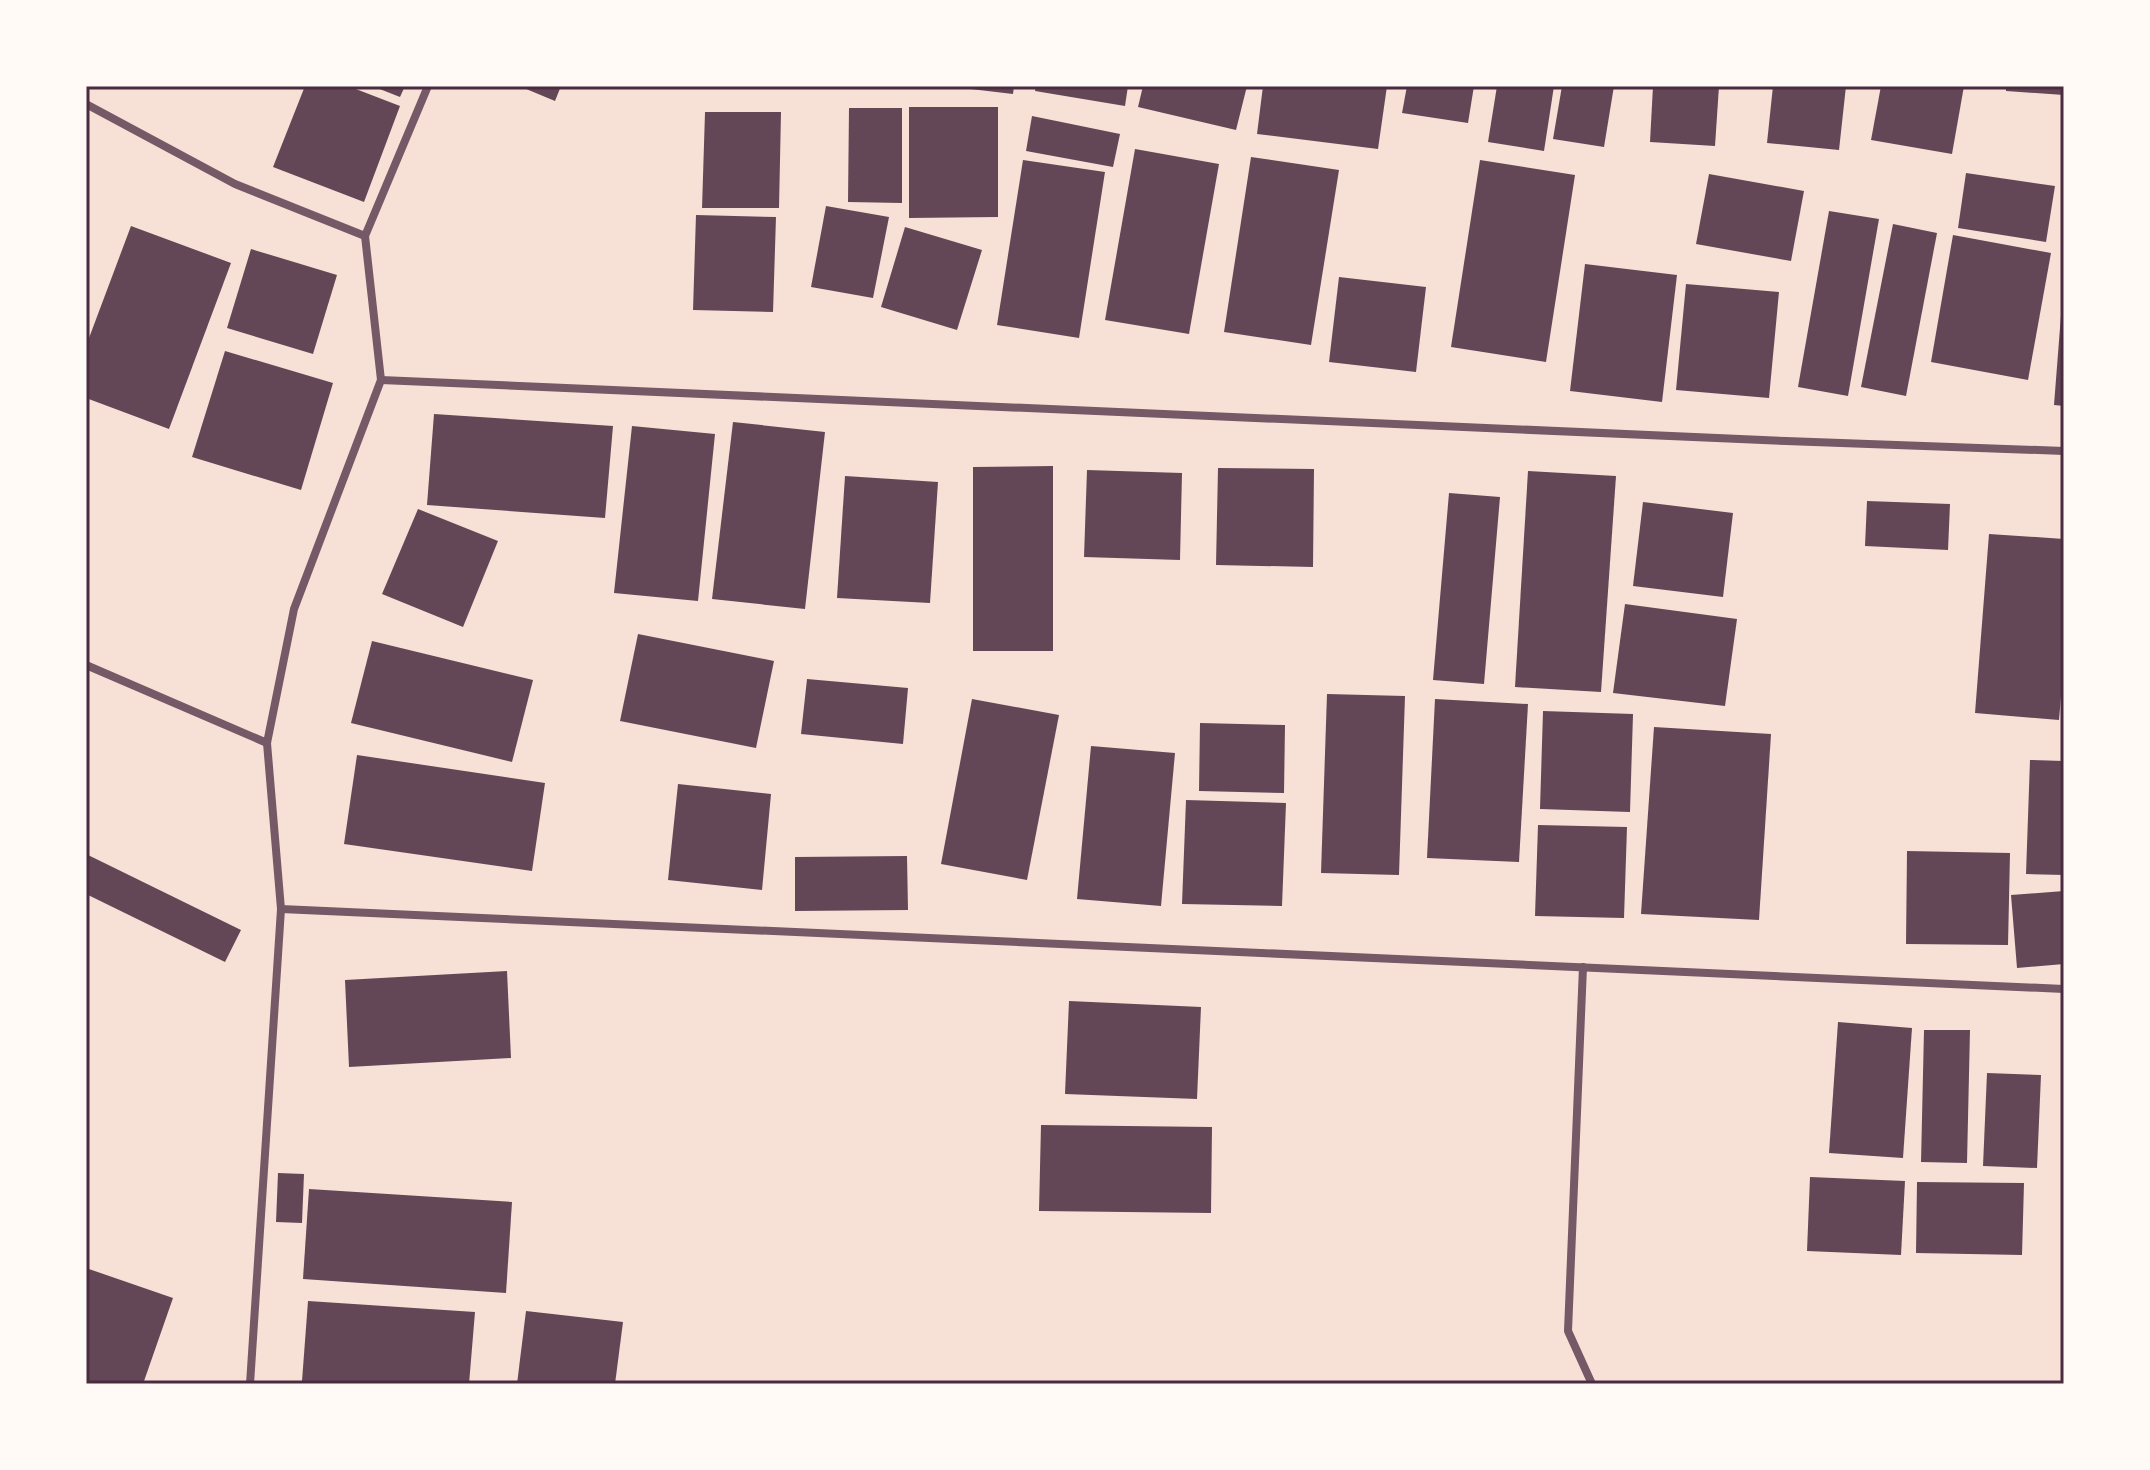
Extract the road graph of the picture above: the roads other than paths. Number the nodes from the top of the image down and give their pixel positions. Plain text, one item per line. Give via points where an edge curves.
1 (428, 86) edge
2 (86, 104) edge
3 (365, 236) junction
4 (381, 380) junction
5 (2064, 451) edge
6 (86, 665) edge
7 (267, 743) junction
8 (281, 909) junction
9 (1583, 967) junction
10 (2064, 989) edge
11 (250, 1384) edge
12 (1592, 1384) edge

1 - 3 street
2 - 3 street via 235,184
3 - 4 street
4 - 5 street
4 - 7 street via 294,609
6 - 7 street
7 - 8 street
8 - 9 street
8 - 11 street
9 - 10 street
9 - 12 street via 1568,1331

